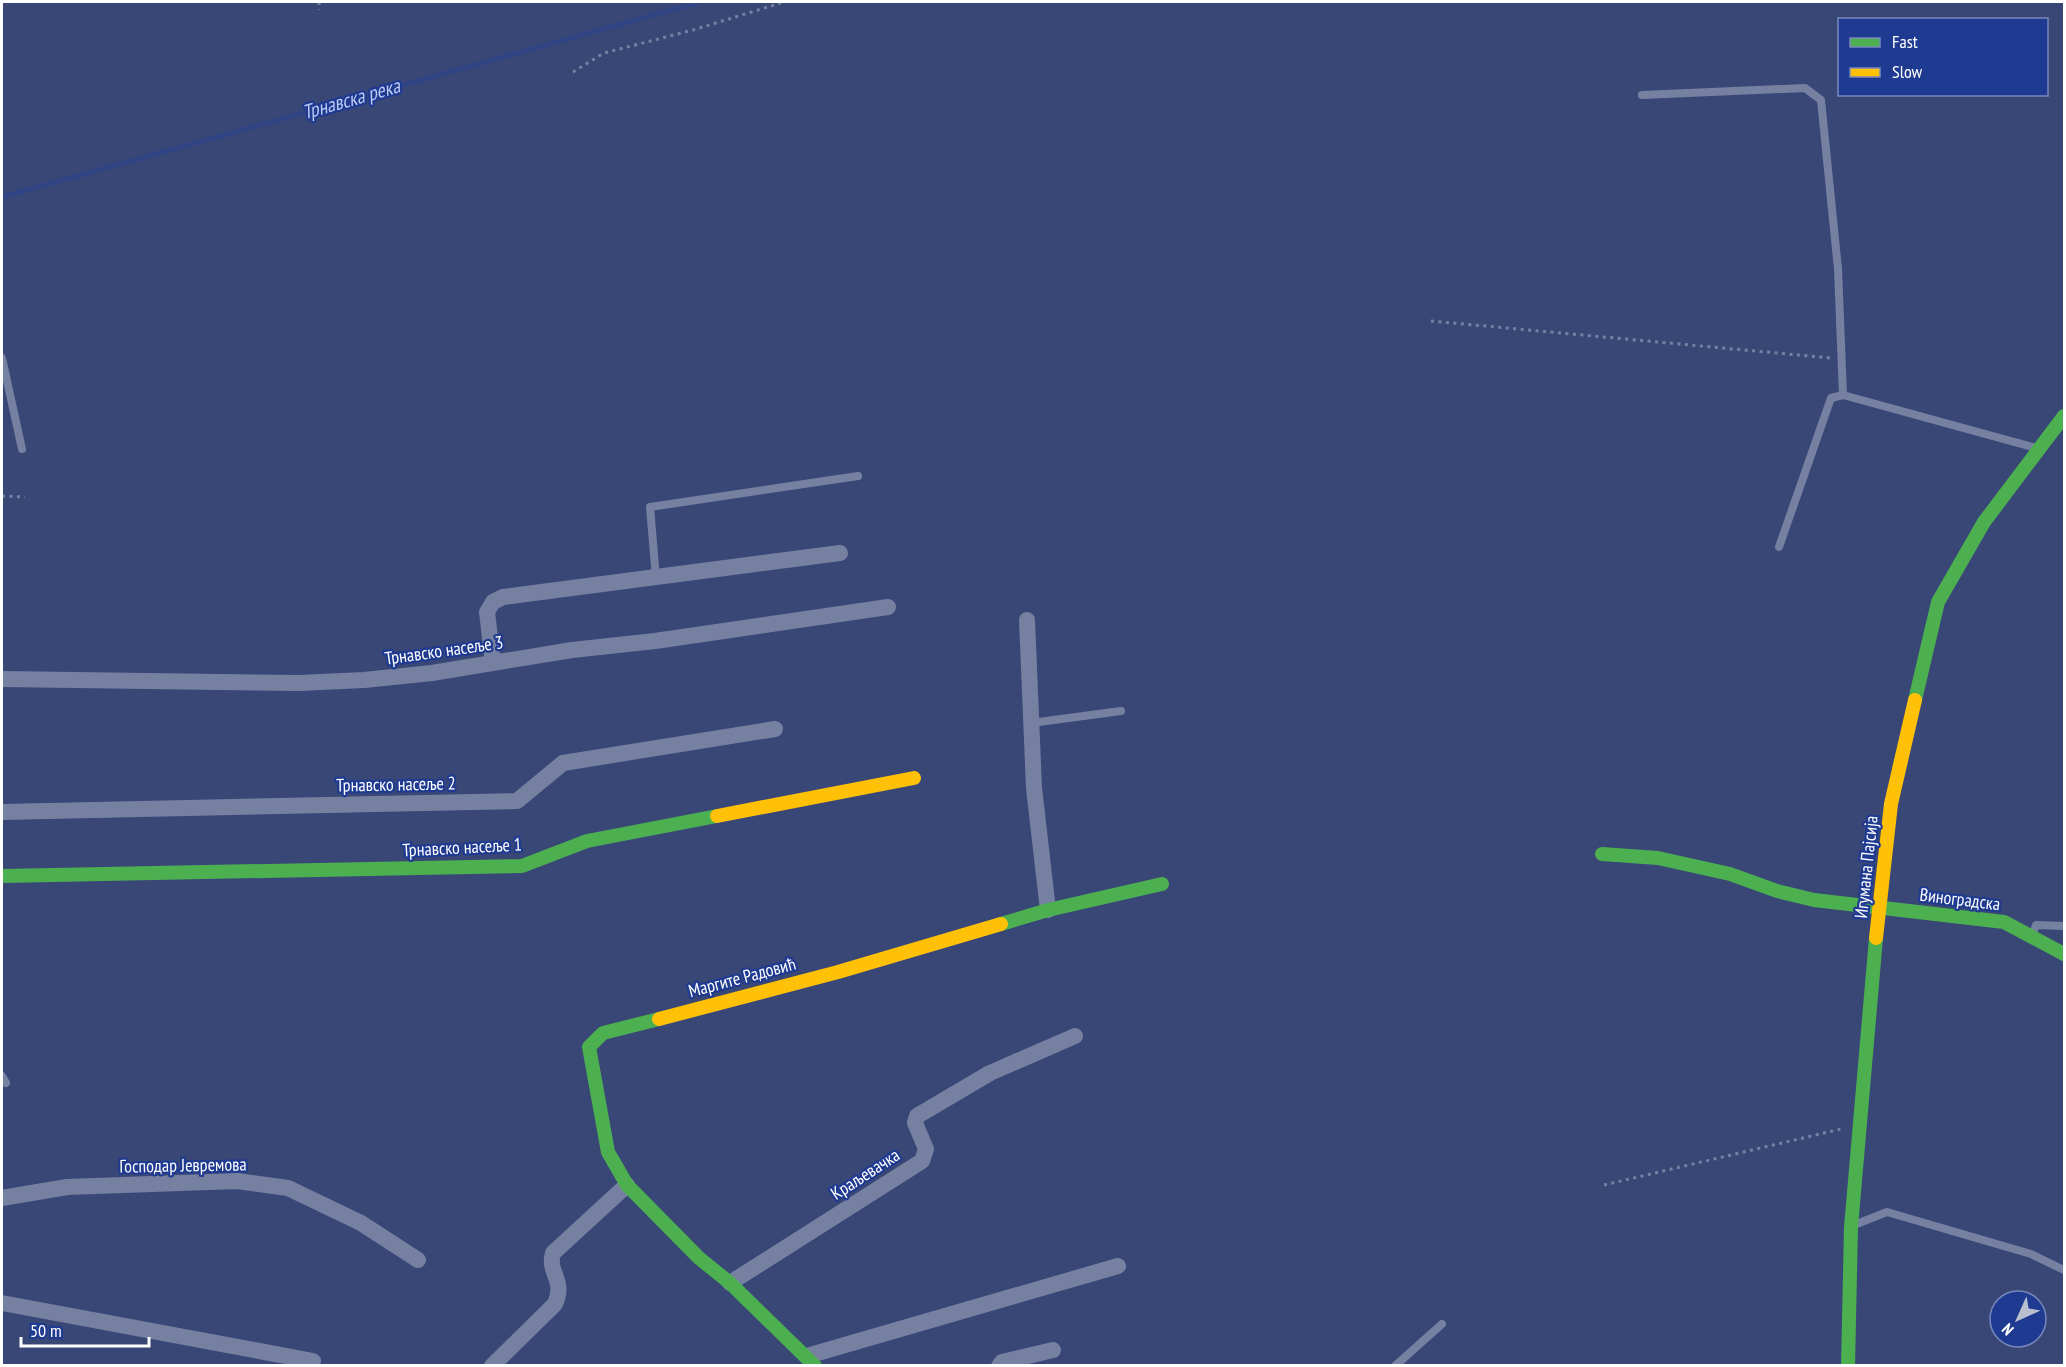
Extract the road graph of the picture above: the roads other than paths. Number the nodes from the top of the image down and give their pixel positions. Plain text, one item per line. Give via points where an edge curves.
1 (1642, 95) dead end
2 (2, 358) edge
3 (1843, 395) junction
4 (2064, 416) edge
5 (22, 449) dead end
6 (2039, 449) junction
7 (858, 476) dead end
8 (1779, 547) dead end
9 (840, 553) dead end
10 (656, 578) junction
11 (888, 607) dead end
12 (1027, 620) dead end
13 (493, 663) junction
14 (2, 679) edge
15 (1121, 711) dead end
16 (1031, 723) junction
17 (775, 729) dead end
18 (914, 778) dead end
19 (2, 812) edge
20 (1602, 854) dead end
21 (2, 876) edge
22 (1162, 884) dead end
23 (1879, 908) junction
24 (1048, 910) junction
25 (2064, 926) edge
26 (2031, 936) junction
27 (2064, 954) edge
28 (1075, 1036) dead end
29 (627, 1185) junction
30 (2, 1198) edge
31 (1851, 1227) junction
32 (418, 1260) dead end
33 (1118, 1266) dead end
34 (2064, 1270) edge
35 (730, 1283) junction
36 (2, 1303) edge
37 (1442, 1324) dead end
38 (1053, 1350) dead end
39 (313, 1361) dead end
40 (811, 1361) edge
41 (492, 1365) edge
42 (999, 1365) edge
43 (1395, 1365) edge
44 (1848, 1365) edge

1 - 3 lane via 1805,88 1821,100 1838,269
2 - 5 lane
3 - 6 lane
3 - 8 lane via 1831,398
4 - 6 street, Игумана Пајсија
6 - 23 street, Игумана Пајсија via 1984,522 1938,602 1891,804
7 - 10 lane via 651,507
9 - 10 street
10 - 13 street via 503,597 493,602 487,612
11 - 13 street, Трнавско насеље 3
12 - 16 street
13 - 14 street, Трнавско насеље 3 via 432,673 299,683
15 - 16 lane
16 - 24 street
17 - 19 street, Трнавско насеље 2 via 563,763 517,801
18 - 21 street, Трнавско насеље 1 via 587,841 522,866
20 - 23 street, Виноградска via 1658,858 1730,874 1814,900
22 - 24 street, Маргите Радовић
23 - 26 street, Виноградска via 2004,922
23 - 31 street, Игумана Пајсија
24 - 29 street, Маргите Радовић via 838,972 603,1033 589,1047 608,1152
25 - 26 lane via 2036,926
26 - 27 street, Виноградска
28 - 35 street, Краљевачка via 990,1073 917,1116 915,1122 926,1149 922,1161
29 - 35 street, Маргите Радовић via 699,1258
29 - 41 street via 553,1253 551,1264 559,1284 555,1304
30 - 32 street, Господар Јевремова via 67,1187 237,1181 288,1188 361,1223
31 - 34 lane via 1887,1212 2031,1254
31 - 44 street, Игумана Пајсија
33 - 40 street, Маргите Радовић
35 - 40 street, Маргите Радовић
36 - 39 street
37 - 43 lane
38 - 42 street

